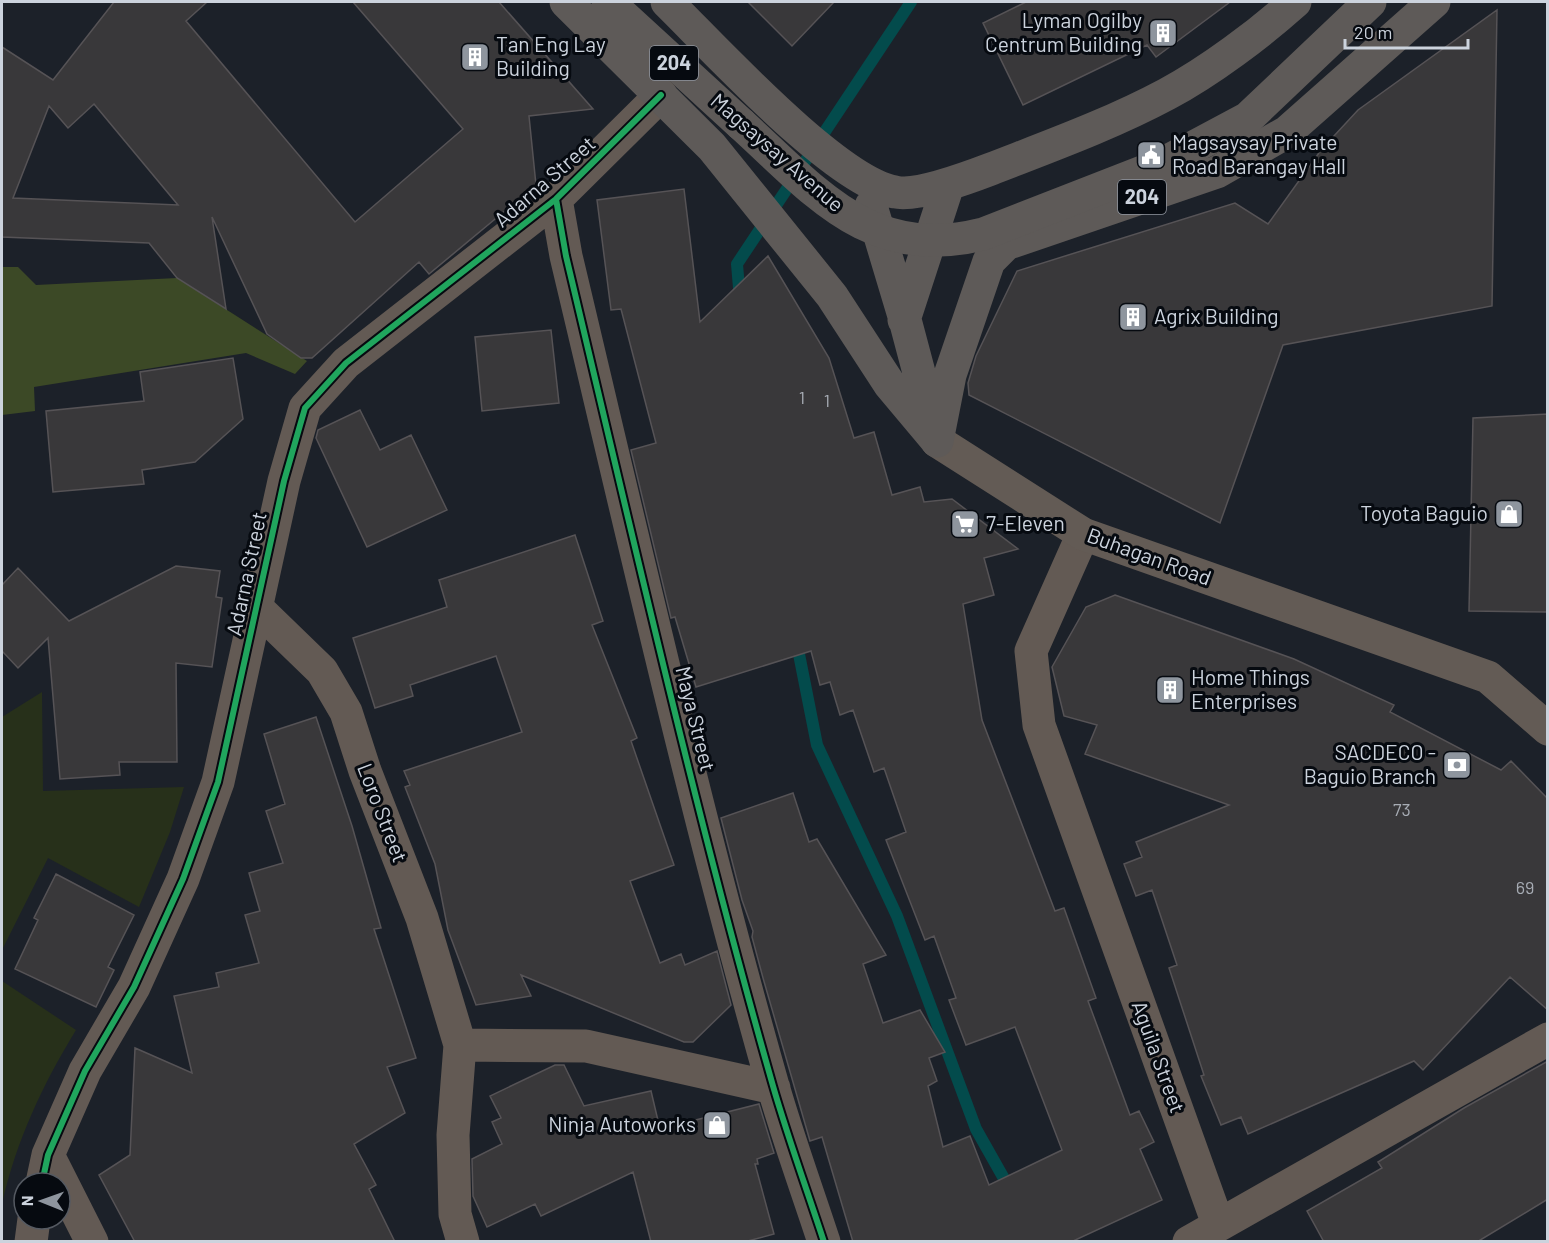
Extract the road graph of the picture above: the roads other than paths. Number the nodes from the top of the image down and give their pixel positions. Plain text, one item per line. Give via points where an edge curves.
1 (566, 2) edge
2 (608, 2) edge
3 (667, 2) edge
4 (1295, 2) edge
5 (1370, 2) edge
6 (1434, 2) edge
7 (747, 81) junction
8 (661, 95) junction
9 (716, 153) junction
10 (864, 180) junction
11 (948, 185) junction
12 (556, 199) junction
13 (904, 316) junction
14 (890, 386) junction
15 (937, 441) junction
16 (1083, 534) junction
17 (257, 608) junction
18 (1548, 729) edge
19 (1548, 1039) edge
20 (460, 1045) junction
21 (774, 1088) junction
22 (45, 1169) edge
23 (1218, 1224) junction
24 (92, 1242) edge
25 (463, 1242) edge
26 (824, 1242) edge
27 (1189, 1242) edge

1 - 8 highway, 204
2 - 5 highway, Magsaysay Avenue / 204, bridge via 815,192 871,229 890,236 936,242 984,234 1150,170 1248,118
3 - 7 highway, Magsaysay Avenue / 204
4 - 11 highway, Magsaysay Avenue / 204 via 1264,30 1168,94 1072,138
6 - 15 highway, 204 via 1287,132 1217,172 1006,244 989,261 950,375
7 - 9 highway via 752,124 745,139
7 - 10 highway, Magsaysay Avenue / 204 via 837,162
8 - 9 highway, 204
8 - 12 street, Adarna Street
9 - 14 highway, Buhagan Road / 204 via 832,296
10 - 11 highway, Magsaysay Avenue / 204 via 896,193
10 - 13 highway
11 - 13 highway
12 - 17 street, Adarna Street via 346,363 305,408 284,481
12 - 21 street, Maya Street via 566,256 666,670
13 - 14 highway
13 - 15 highway
14 - 15 highway, Buhagan Road
15 - 16 main road, Buhagan Road
16 - 18 main road, Buhagan Road via 1488,677
16 - 23 street, Aguila Street via 1031,651 1039,725
17 - 20 street, Loro Street via 322,671 346,712 422,918
17 - 22 street, Adarna Street via 218,782 183,879 134,987 85,1071
19 - 23 street
20 - 21 street via 586,1046
20 - 25 street, Loro Street via 453,1135 455,1214
21 - 26 street, Maya Street
22 - 24 street
23 - 27 street

